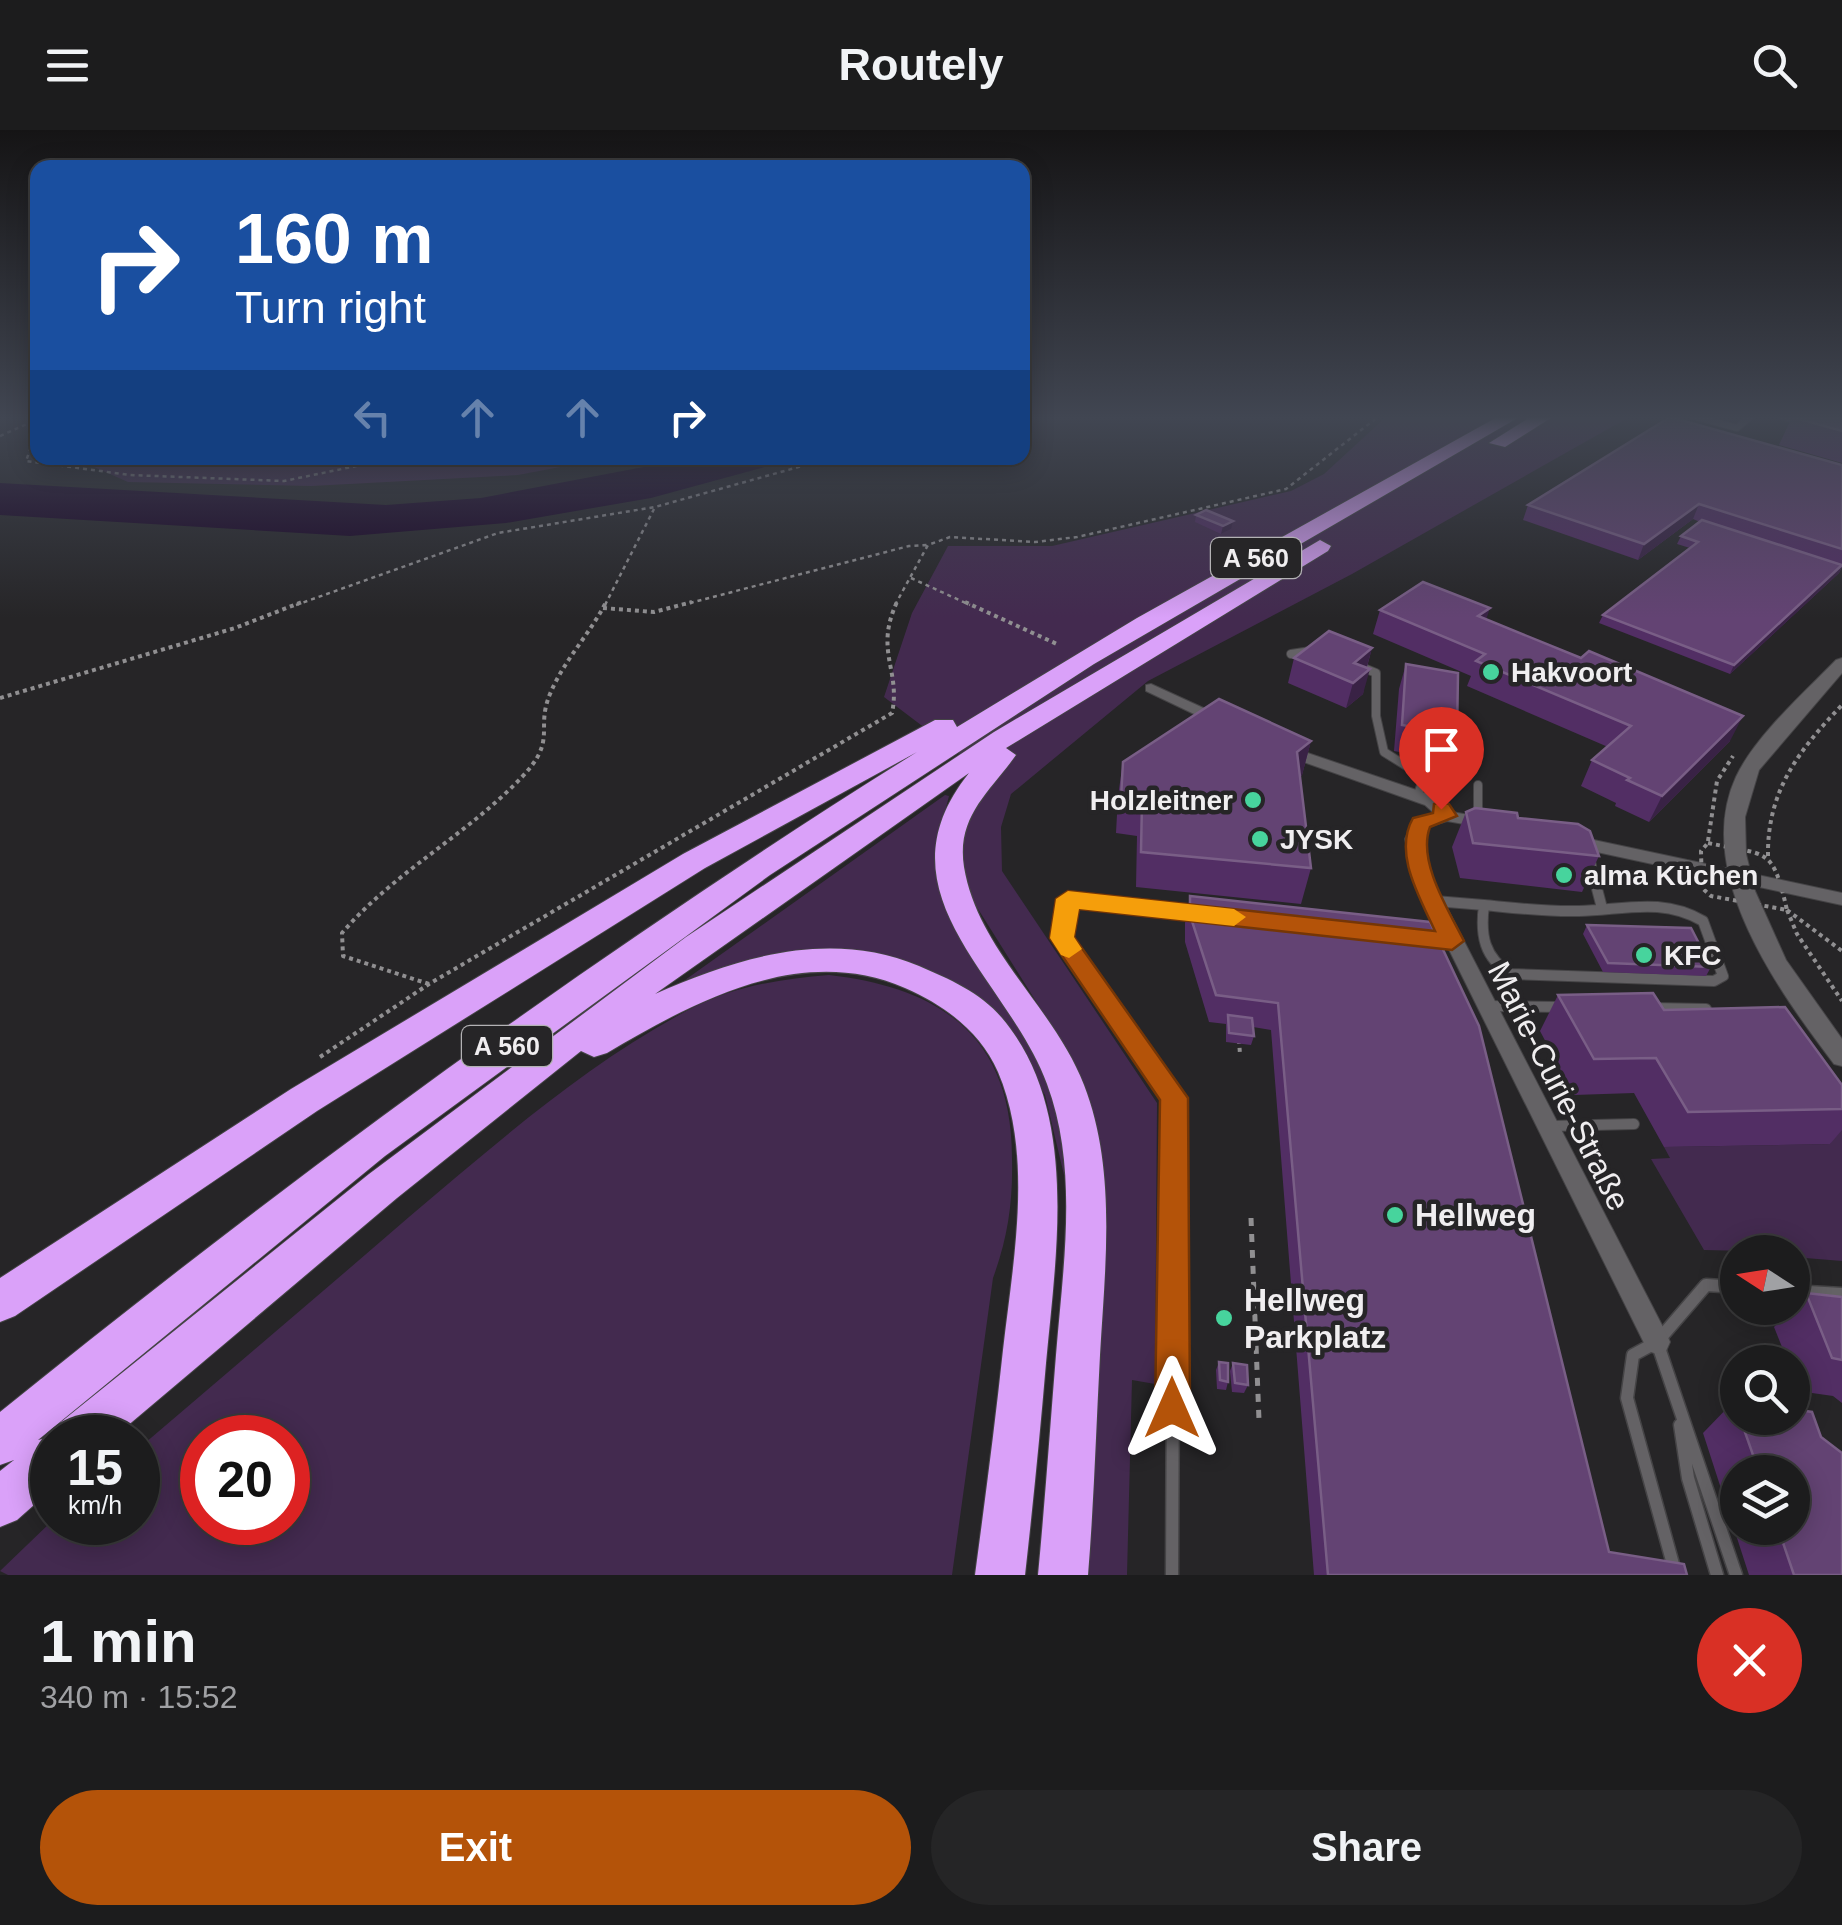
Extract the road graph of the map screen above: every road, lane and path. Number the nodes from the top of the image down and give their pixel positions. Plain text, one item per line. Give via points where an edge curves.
1 (741, 483) edge
2 (1293, 483) edge
3 (1392, 483) edge
4 (1431, 483) edge
5 (654, 508) junction
6 (928, 545) junction
7 (911, 578) junction
8 (603, 608) junction
9 (1121, 636) junction
10 (1059, 645) dead end
11 (1328, 652) edge
12 (1290, 654) dead end
13 (1344, 659) edge
14 (1842, 664) edge
15 (1150, 688) dead end
16 (1070, 696) junction
17 (0, 698) edge
18 (1842, 704) edge
19 (1235, 727) edge
20 (1268, 743) edge
21 (1478, 785) dead end
22 (1417, 796) junction
23 (1446, 816) junction
24 (1478, 822) junction
25 (1507, 828) edge
26 (1551, 837) edge
27 (1586, 844) junction
28 (1768, 856) dead end
29 (1743, 877) junction
30 (1842, 899) edge
31 (1432, 900) junction
32 (1484, 904) junction
33 (1602, 908) junction
34 (1217, 916) edge
35 (1842, 951) edge
36 (1842, 1002) edge
37 (1484, 1006) junction
38 (1578, 1008) edge
39 (1636, 1008) edge
40 (1712, 1009) edge
41 (1238, 1034) edge
42 (1240, 1056) dead end
43 (1842, 1057) edge
44 (475, 1113) junction
45 (1634, 1124) dead end
46 (1544, 1126) junction
47 (1251, 1218) dead end
48 (1720, 1285) edge
49 (1810, 1292) edge
50 (1842, 1294) edge
51 (7, 1295) edge
52 (1255, 1306) junction
53 (1293, 1312) dead end
54 (1657, 1342) junction
55 (73, 1415) edge
56 (79, 1415) edge
57 (1680, 1418) junction
58 (1260, 1420) dead end
59 (30, 1458) edge
60 (0, 1503) edge
61 (1067, 1561) edge
62 (1000, 1575) edge
63 (1172, 1575) edge
64 (1676, 1575) edge
65 (1717, 1575) edge
66 (1736, 1575) edge

1 - 5 path
2 - 6 path via 1076,536 1035,542 950,537
3 - 9 highway, A 560
4 - 16 highway, A 560
5 - 8 path
5 - 17 path via 498,534 235,628
6 - 7 path
6 - 8 path via 654,612
7 - 8 path via 886,630 898,696 892,713 428,984 343,956 342,934 367,904 533,762 544,746 548,699
7 - 10 path
9 - 51 highway via 694,861 304,1100
9 - 55 highway, A 560 via 676,922 384,1136
11 - 12 lane
13 - 22 lane via 1376,674 1384,752 1424,777
14 - 29 street via 1745,778 1736,837
15 - 19 street
16 - 44 highway, A 560 via 699,944
16 - 61 highway via 976,780 948,845 954,891 1057,1061 1082,1145
18 - 28 path via 1779,779 1769,808
20 - 22 street
21 - 24 lane
22 - 23 street
23 - 24 street
23 - 31 street, Marie-Curie-Straße via 1421,823 1414,839
24 - 25 street
26 - 27 street
27 - 29 street
27 - 33 lane
29 - 30 street
29 - 43 street via 1778,966
31 - 32 lane
31 - 37 street, Marie-Curie-Straße via 1444,940
32 - 33 lane
32 - 33 lane via 1481,941 1491,961 1511,974 1714,981 1723,976 1710,931 1686,910
34 - 63 lane via 1068,899 1062,938 1174,1098
35 - 36 path via 1787,910
37 - 38 lane
37 - 46 street, Marie-Curie-Straße
39 - 40 lane
41 - 42 path
44 - 56 highway, A 560
44 - 62 highway via 673,998 769,964 874,964 914,975 976,1016 1004,1046 1019,1076 1038,1168
45 - 46 lane
46 - 54 street, Marie-Curie-Straße
47 - 52 path
48 - 54 lane via 1706,1284
49 - 50 lane
52 - 53 path
52 - 58 path
54 - 57 lane
54 - 64 lane via 1633,1355 1627,1398
57 - 65 lane via 1688,1478
57 - 66 lane
59 - 60 highway, A 560

